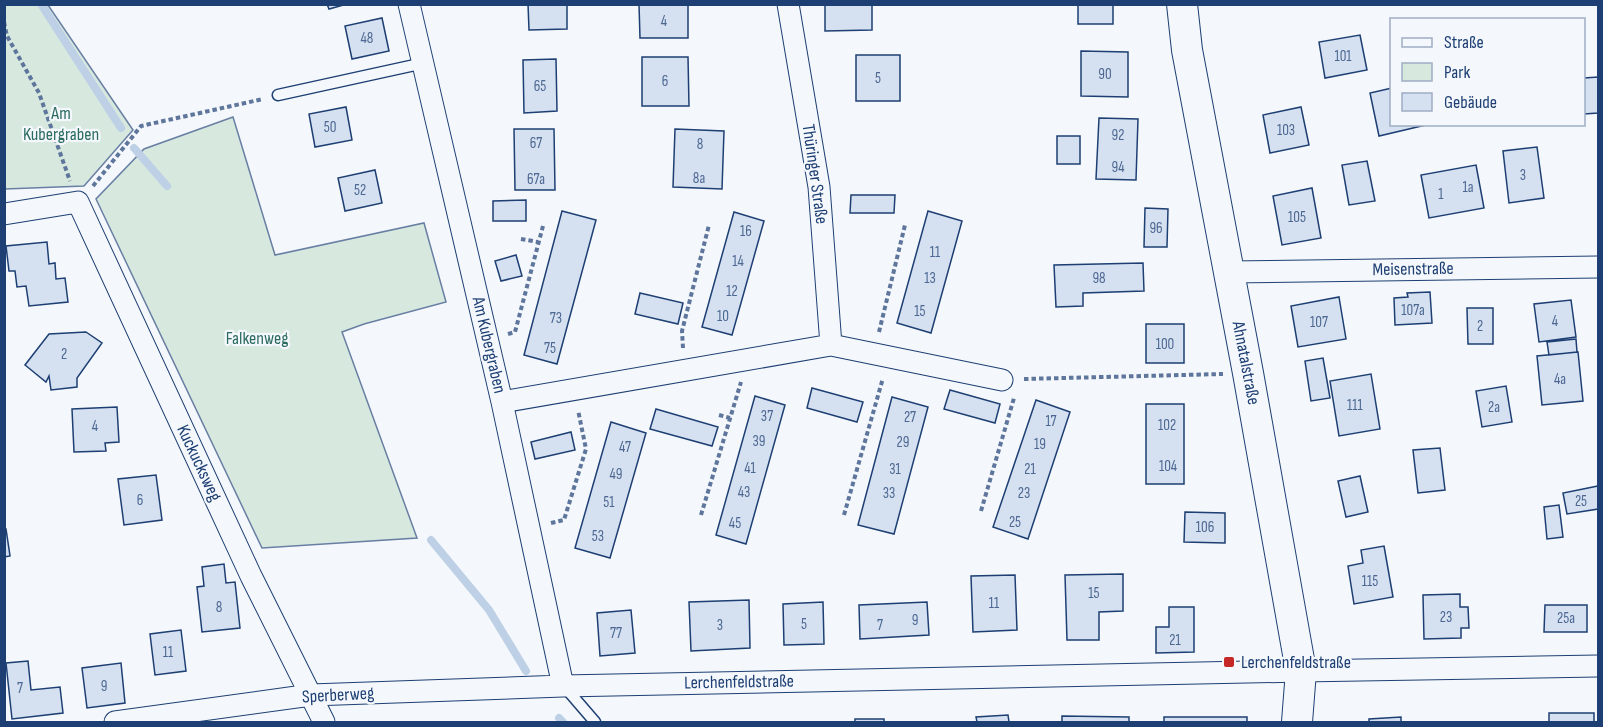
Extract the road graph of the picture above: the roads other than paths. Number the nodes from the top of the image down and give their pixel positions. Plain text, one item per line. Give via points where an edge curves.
1 (410, 4) edge
2 (788, 4) edge
3 (1182, 4) edge
4 (423, 63) junction
5 (279, 95) road end
6 (4, 214) edge
7 (1599, 267) edge
8 (1228, 272) junction
9 (831, 345) junction
10 (1010, 380) road end
11 (502, 402) junction
12 (1599, 666) edge
13 (1301, 671) junction
14 (563, 686) junction
15 (311, 695) junction
16 (114, 723) edge
17 (324, 723) edge
18 (595, 723) edge
19 (1296, 723) edge

1 - 4 street, Am Kubergraben
2 - 9 street, Thüringer Straße via 819,187
3 - 8 street, Ahnatalstraße
4 - 5 lane
4 - 11 street, Am Kubergraben
6 - 15 street, Kuckucksweg via 78,202 251,576
7 - 8 street, Meisenstraße
8 - 13 street, Ahnatalstraße
9 - 10 street
9 - 11 street
11 - 14 street, Am Kubergraben
12 - 13 street, Lerchenfeldstraße
13 - 14 street, Lerchenfeldstraße
13 - 19 street, Ahnatalstraße
14 - 15 street, Sperberweg
14 - 18 lane
15 - 16 street, Sperberweg
15 - 17 street, Kuckucksweg

